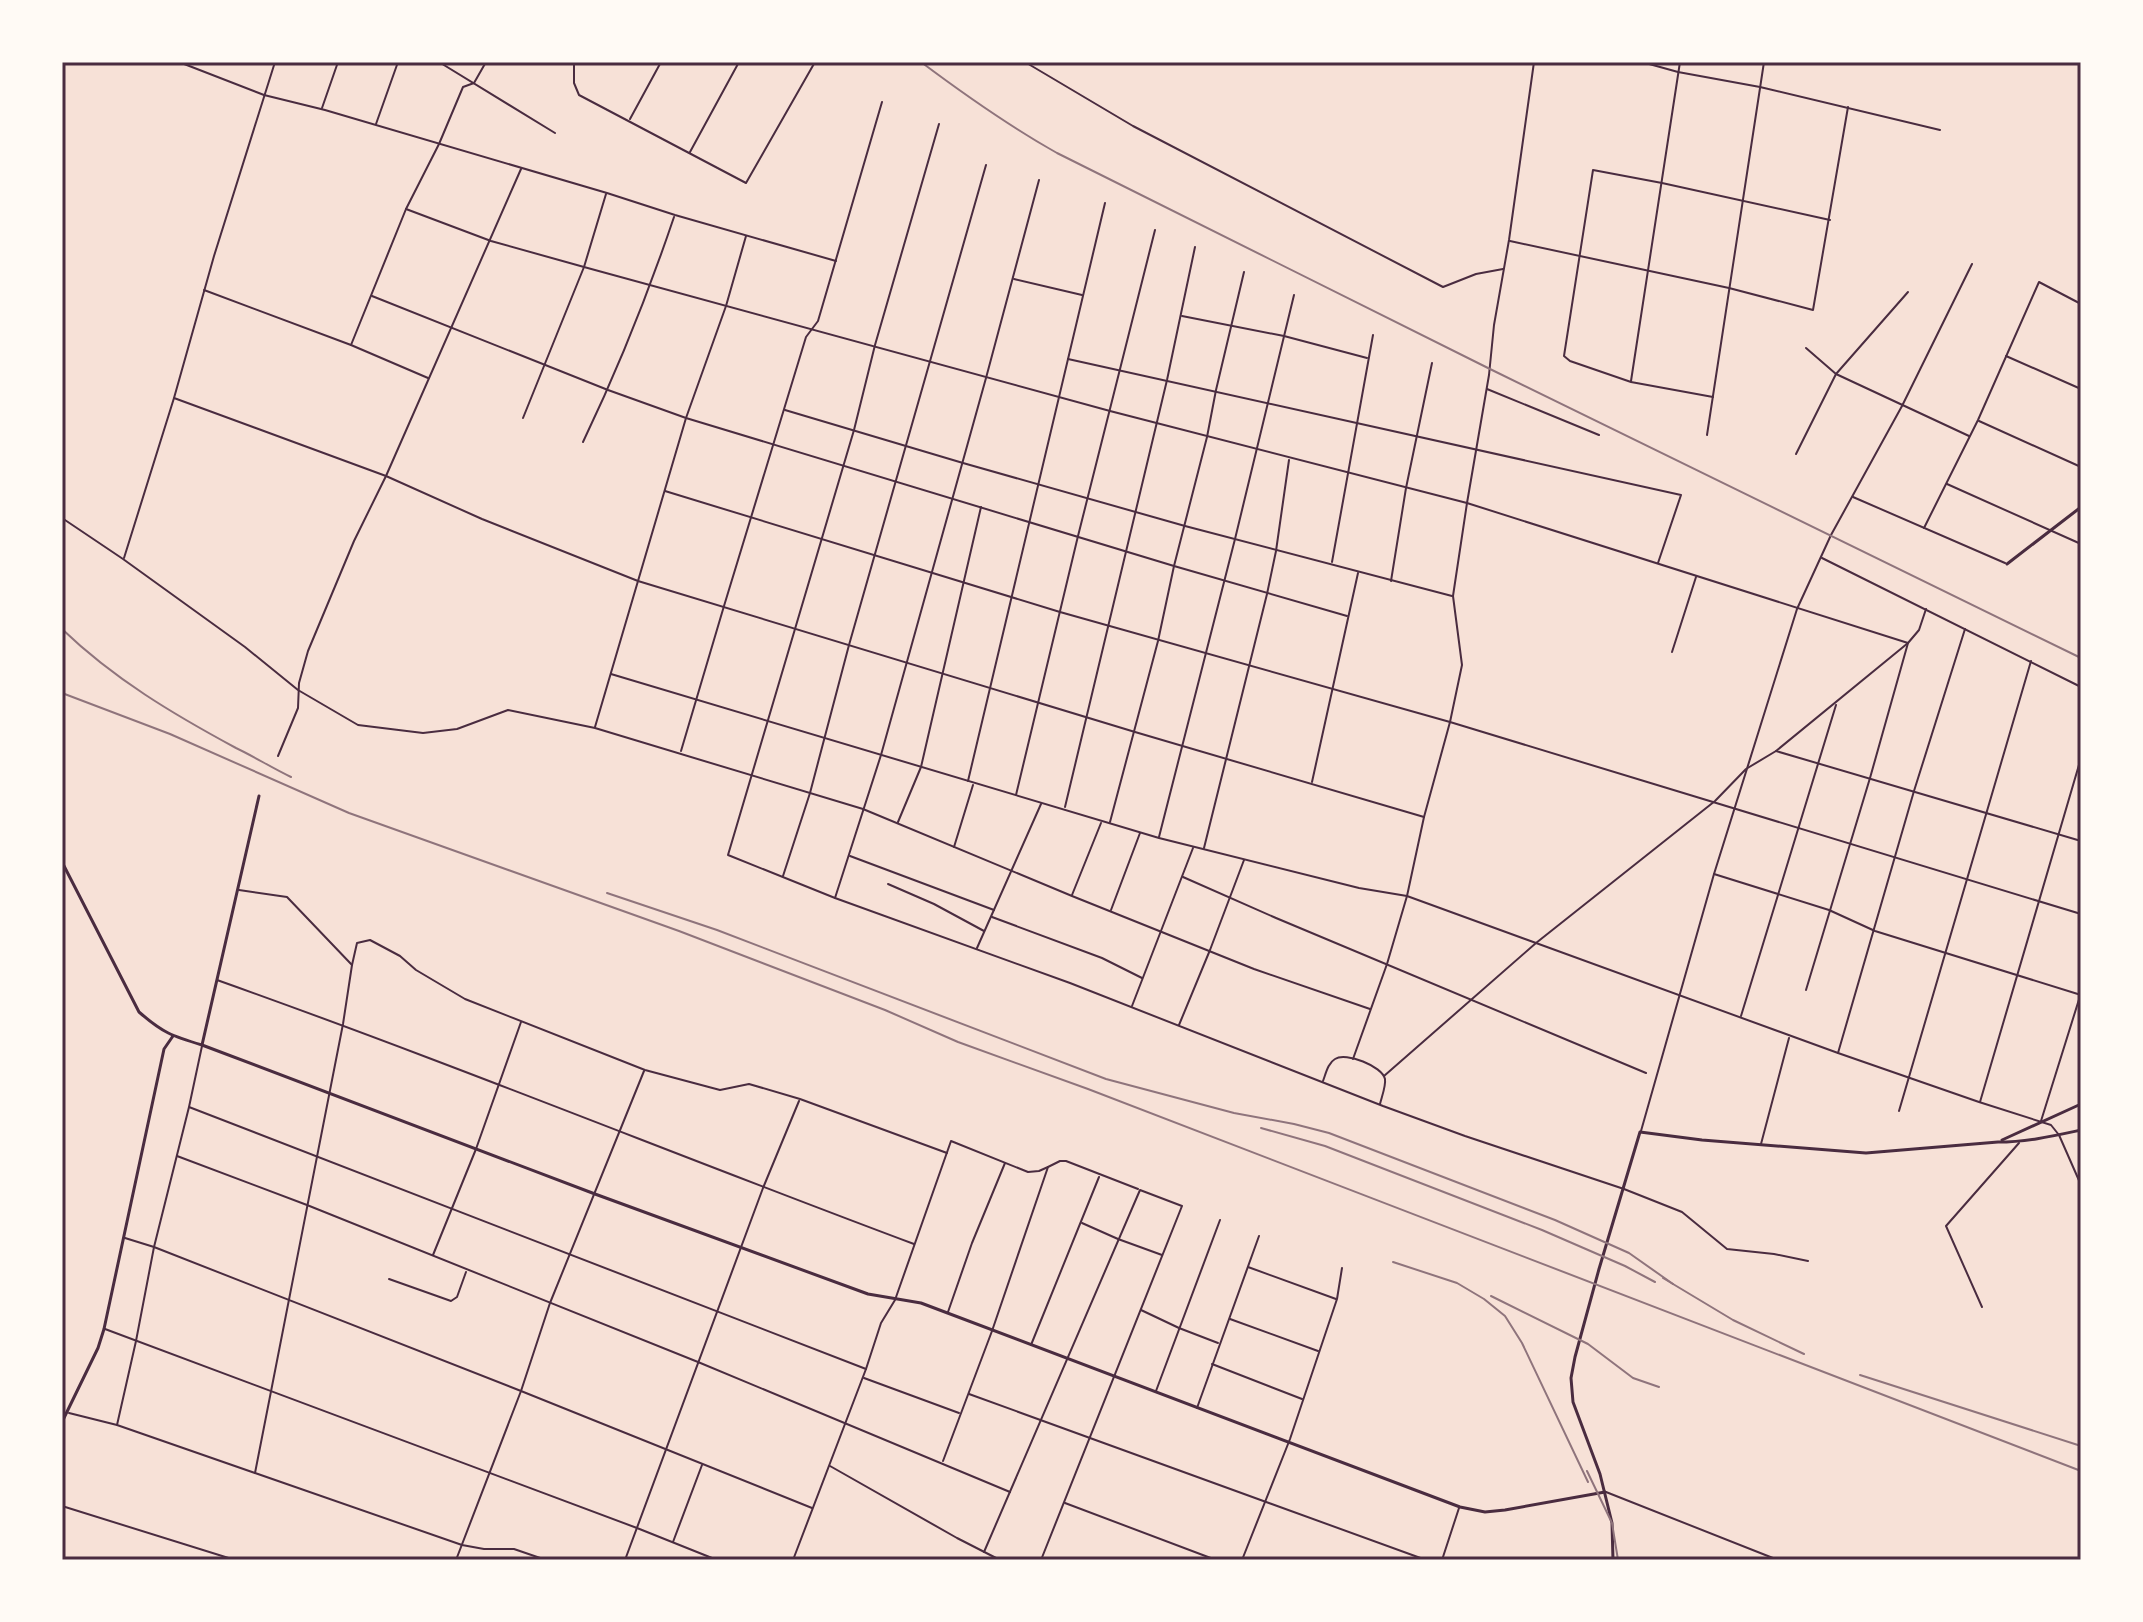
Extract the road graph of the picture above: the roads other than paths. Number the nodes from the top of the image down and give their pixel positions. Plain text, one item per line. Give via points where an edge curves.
1 (179, 62) edge
2 (204, 62) edge
3 (275, 62) edge
4 (338, 62) edge
5 (398, 62) edge
6 (439, 62) edge
7 (486, 62) edge
8 (574, 62) edge
9 (661, 62) edge
10 (739, 62) edge
11 (815, 62) edge
12 (1025, 62) edge
13 (1534, 62) edge
14 (1642, 62) edge
15 (1680, 62) edge
16 (1764, 62) edge
17 (201, 69) junction
18 (1678, 72) junction
19 (474, 83) junction
20 (1760, 87) junction
21 (264, 95) junction
22 (882, 102) dead end
23 (1848, 107) junction
24 (321, 109) junction
25 (629, 120) junction
26 (939, 124) dead end
27 (376, 125) junction
28 (1940, 130) dead end
29 (555, 133) dead end
30 (439, 144) junction
31 (689, 153) junction
32 (986, 165) dead end
33 (521, 169) junction
34 (1039, 180) dead end
35 (1662, 183) junction
36 (607, 193) junction
37 (1742, 201) junction
38 (1105, 203) dead end
39 (406, 209) junction
40 (675, 215) junction
41 (1830, 220) junction
42 (1155, 230) dead end
43 (746, 235) junction
44 (1509, 240) junction
45 (491, 241) junction
46 (1195, 247) dead end
47 (1580, 255) junction
48 (836, 261) junction
49 (1972, 264) dead end
50 (584, 267) junction
51 (1503, 269) junction
52 (1649, 271) junction
53 (1244, 272) dead end
54 (1013, 278) junction
55 (651, 285) junction
56 (1729, 288) junction
57 (204, 290) junction
58 (1908, 292) dead end
59 (1083, 295) junction
60 (1294, 295) dead end
61 (372, 296) junction
62 (2081, 304) edge
63 (726, 306) junction
64 (1181, 315) junction
65 (1231, 326) junction
66 (452, 327) junction
67 (813, 330) junction
68 (1373, 335) dead end
69 (1284, 336) junction
70 (351, 345) junction
71 (875, 345) junction
72 (1806, 348) dead end
73 (2005, 356) junction
74 (1369, 358) junction
75 (1068, 359) junction
76 (930, 362) junction
77 (1432, 363) dead end
78 (544, 364) junction
79 (1120, 370) junction
80 (1836, 374) junction
81 (429, 378) junction
82 (986, 378) junction
83 (1167, 380) junction
84 (1631, 382) junction
85 (1486, 389) junction
86 (2081, 389) edge
87 (608, 390) junction
88 (1216, 390) junction
89 (1059, 397) junction
90 (1713, 397) junction
91 (174, 398) junction
92 (1269, 403) junction
93 (1902, 406) junction
94 (785, 410) junction
95 (1110, 411) junction
96 (523, 418) dead end
97 (686, 418) junction
98 (1978, 420) junction
99 (1157, 423) junction
100 (1358, 424) junction
101 (854, 430) junction
102 (1599, 435) dead end
103 (1707, 435) dead end
104 (1970, 436) junction
105 (1207, 437) junction
106 (1416, 437) junction
107 (583, 442) dead end
108 (772, 446) junction
109 (906, 446) junction
110 (1257, 449) junction
111 (1475, 450) junction
112 (1796, 454) dead end
113 (1290, 458) junction
114 (963, 463) junction
115 (842, 466) junction
116 (2081, 467) edge
117 (1348, 473) junction
118 (386, 476) junction
119 (896, 481) junction
120 (1038, 484) junction
121 (1946, 484) junction
122 (1406, 488) junction
123 (665, 491) junction
124 (1852, 496) junction
125 (953, 498) junction
126 (1087, 498) junction
127 (1467, 503) junction
128 (981, 507) junction
129 (2081, 507) edge
130 (1136, 511) junction
131 (751, 517) junction
132 (62, 518) edge
133 (1029, 521) junction
134 (1185, 526) junction
135 (1924, 528) junction
136 (2053, 531) junction
137 (1078, 536) junction
138 (821, 539) junction
139 (1235, 539) junction
140 (2081, 544) edge
141 (1126, 551) junction
142 (1276, 551) junction
143 (875, 556) junction
144 (1821, 558) junction
145 (123, 559) junction
146 (1658, 564) junction
147 (2007, 564) joint
148 (1332, 565) junction
149 (1174, 566) junction
150 (1358, 572) junction
151 (931, 573) junction
152 (1696, 576) junction
153 (638, 581) junction
154 (1225, 581) junction
155 (1391, 581) junction
156 (964, 583) junction
157 (1267, 594) junction
158 (1453, 596) junction
159 (1012, 598) junction
160 (724, 606) junction
161 (1797, 609) junction
162 (1926, 609) junction
163 (1060, 612) junction
164 (1347, 616) junction
165 (795, 627) junction
166 (1109, 627) junction
167 (1965, 629) junction
168 (1158, 641) junction
169 (1908, 643) junction
170 (849, 645) junction
171 (1672, 652) dead end
172 (1205, 654) junction
173 (2031, 661) junction
174 (907, 662) junction
175 (1249, 667) junction
176 (943, 673) junction
177 (611, 674) junction
178 (989, 687) junction
179 (2081, 687) edge
180 (1331, 689) junction
181 (298, 690) junction
182 (695, 700) junction
183 (1039, 702) junction
184 (1837, 703) junction
185 (1086, 716) junction
186 (768, 721) junction
187 (1450, 722) junction
188 (595, 728) junction
189 (1135, 732) junction
190 (824, 737) junction
191 (1184, 746) junction
192 (1776, 751) junction
193 (681, 752) junction
194 (881, 755) junction
195 (278, 756) dead end
196 (1226, 758) junction
197 (2081, 758) edge
198 (1819, 765) junction
199 (921, 767) junction
200 (1746, 769) junction
201 (752, 774) junction
202 (1870, 778) junction
203 (968, 781) junction
204 (973, 783) junction
205 (1312, 784) junction
206 (1914, 791) junction
207 (810, 793) junction
208 (259, 796) dead end
209 (1016, 796) junction
210 (1715, 801) junction
211 (1042, 803) junction
212 (1735, 808) junction
213 (863, 809) junction
214 (1065, 810) junction
215 (1985, 812) junction
216 (1424, 817) junction
217 (1102, 821) junction
218 (898, 823) junction
219 (1110, 823) junction
220 (1798, 827) junction
221 (1140, 833) junction
222 (2057, 834) junction
223 (1159, 838) junction
224 (2081, 841) edge
225 (1849, 844) junction
226 (954, 847) junction
227 (1194, 847) junction
228 (1204, 850) junction
229 (848, 855) junction
230 (1896, 857) junction
231 (1244, 859) junction
232 (62, 862) edge
233 (1012, 871) junction
234 (1714, 874) junction
235 (1183, 877) junction
236 (783, 878) junction
237 (1967, 879) junction
238 (888, 884) dead end
239 (237, 890) junction
240 (1778, 894) junction
241 (1072, 896) junction
242 (1407, 896) junction
243 (1230, 897) junction
244 (835, 898) junction
245 (2039, 900) junction
246 (995, 910) junction
247 (1829, 910) junction
248 (1111, 911) junction
249 (2081, 914) edge
250 (992, 917) junction
251 (985, 931) junction
252 (1162, 931) junction
253 (1875, 931) junction
254 (1536, 943) junction
255 (977, 950) junction
256 (1210, 950) junction
257 (1945, 953) junction
258 (1387, 964) junction
259 (352, 965) junction
260 (2016, 975) junction
261 (1143, 979) junction
262 (217, 980) junction
263 (1806, 990) dead end
264 (2081, 994) edge
265 (1678, 996) junction
266 (1470, 1000) junction
267 (1132, 1007) junction
268 (1370, 1009) junction
269 (1740, 1018) junction
270 (521, 1022) junction
271 (343, 1024) junction
272 (1178, 1026) junction
273 (173, 1036) junction
274 (1790, 1036) junction
275 (202, 1045) junction
276 (1838, 1053) junction
277 (1353, 1059) junction
278 (645, 1070) junction
279 (1646, 1073) dead end
280 (1384, 1076) junction
281 (1908, 1078) junction
282 (1322, 1082) junction
283 (499, 1083) junction
284 (328, 1092) junction
285 (800, 1099) junction
286 (1979, 1102) junction
287 (2081, 1104) edge
288 (1380, 1105) junction
289 (189, 1107) junction
290 (1899, 1111) dead end
291 (2041, 1123) junction
292 (2081, 1130) edge
293 (620, 1131) junction
294 (1640, 1132) junction
295 (2059, 1135) junction
296 (1998, 1142) junction
297 (2019, 1142) junction
298 (1760, 1145) junction
299 (476, 1149) junction
300 (947, 1153) junction
301 (316, 1155) junction
302 (177, 1156) junction
303 (1005, 1163) junction
304 (1048, 1167) junction
305 (1100, 1175) junction
306 (2081, 1185) edge
307 (763, 1188) junction
308 (1624, 1189) junction
309 (1140, 1190) junction
310 (595, 1194) junction
311 (307, 1205) junction
312 (452, 1209) junction
313 (1220, 1220) dead end
314 (1081, 1223) junction
315 (1259, 1236) dead end
316 (124, 1237) junction
317 (1118, 1239) junction
318 (914, 1244) junction
319 (154, 1247) junction
320 (741, 1248) junction
321 (569, 1255) junction
322 (1163, 1255) junction
323 (433, 1257) junction
324 (1808, 1261) dead end
325 (1247, 1267) junction
326 (1342, 1268) dead end
327 (467, 1270) junction
328 (389, 1279) dead end
329 (1337, 1299) junction
330 (895, 1300) junction
331 (289, 1302) junction
332 (550, 1303) junction
333 (1982, 1307) dead end
334 (1141, 1310) junction
335 (718, 1312) junction
336 (947, 1314) junction
337 (1228, 1318) junction
338 (1179, 1328) junction
339 (104, 1329) junction
340 (992, 1331) junction
341 (136, 1341) junction
342 (1219, 1343) junction
343 (1031, 1346) junction
344 (1319, 1351) junction
345 (1066, 1359) junction
346 (698, 1362) junction
347 (1212, 1364) junction
348 (866, 1369) junction
349 (1113, 1376) junction
350 (863, 1377) junction
351 (521, 1391) junction
352 (272, 1393) junction
353 (1156, 1393) junction
354 (969, 1394) junction
355 (1303, 1400) junction
356 (1197, 1409) junction
357 (67, 1413) junction
358 (961, 1413) junction
359 (1041, 1420) junction
360 (62, 1422) edge
361 (845, 1423) junction
362 (117, 1425) junction
363 (1090, 1438) junction
364 (1289, 1443) junction
365 (666, 1449) junction
366 (943, 1462) junction
367 (703, 1463) junction
368 (829, 1466) junction
369 (255, 1473) junction
370 (490, 1473) junction
371 (1010, 1492) junction
372 (1605, 1492) junction
373 (1265, 1502) junction
374 (1064, 1503) junction
375 (62, 1506) edge
376 (1460, 1507) junction
377 (812, 1508) junction
378 (637, 1528) junction
379 (673, 1543) junction
380 (462, 1545) junction
381 (984, 1552) junction
382 (1760, 1553) junction
383 (235, 1560) edge
384 (456, 1560) edge
385 (546, 1560) edge
386 (625, 1560) edge
387 (717, 1560) edge
388 (793, 1560) edge
389 (1000, 1560) edge
390 (1041, 1560) edge
391 (1216, 1560) edge
392 (1242, 1560) edge
393 (1426, 1560) edge
394 (1442, 1560) edge
395 (1613, 1560) edge
396 (1761, 1560) edge
397 (1778, 1560) edge

1 - 17 street
2 - 17 street
3 - 21 street
4 - 24 street
5 - 27 street
6 - 19 street
7 - 19 street
8 - 25 street via 579,95
9 - 25 street
10 - 31 street
11 - 31 street via 746,183
12 - 51 street via 1133,126 1443,287
13 - 44 street
14 - 18 street
15 - 18 street
16 - 20 street
17 - 21 street
18 - 20 street
18 - 35 street
19 - 29 street
19 - 30 street via 463,87
20 - 23 street
20 - 37 street
21 - 24 street
21 - 57 street
22 - 48 street
23 - 28 street
23 - 41 street
24 - 27 street
25 - 31 street
26 - 71 street
27 - 30 street
30 - 33 street
30 - 39 street
32 - 76 street
33 - 36 street
33 - 45 street
34 - 54 street
35 - 37 street
35 - 47 street via 1593,170
35 - 52 street
36 - 40 street
36 - 50 street
37 - 41 street
37 - 56 street
38 - 59 street
39 - 45 street
39 - 61 street
40 - 43 street
40 - 55 street
41 - 56 street via 1813,310
42 - 79 street
43 - 48 street
43 - 63 street
44 - 47 street
44 - 51 street
45 - 50 street
45 - 66 street
46 - 64 street
47 - 52 street
47 - 84 street via 1564,356
48 - 67 street
49 - 93 street
50 - 55 street
50 - 78 street
51 - 85 street
52 - 56 street
52 - 84 street
53 - 65 street
54 - 59 street
54 - 82 street
55 - 63 street
55 - 87 street
56 - 90 street
57 - 70 street
57 - 91 street
58 - 80 street
59 - 75 street
60 - 69 street
61 - 66 street
61 - 70 street
62 - 73 street via 2039,282
63 - 67 street
63 - 97 street
64 - 65 street
64 - 83 street
65 - 69 street
65 - 88 street
66 - 78 street
66 - 81 street
67 - 71 street
67 - 94 street via 806,337
68 - 74 street
69 - 74 street
69 - 92 street
70 - 81 street
71 - 76 street
71 - 101 street
72 - 80 street
73 - 86 street
73 - 98 street
74 - 100 street
75 - 79 street
75 - 89 street
76 - 82 street
76 - 109 street
77 - 106 street
78 - 87 street
78 - 96 street
79 - 83 street
79 - 95 street
80 - 93 street
80 - 112 street
81 - 118 street
82 - 89 street
82 - 114 street
83 - 88 street
83 - 99 street
84 - 90 street
85 - 102 street
85 - 111 street
87 - 97 street
87 - 107 street
88 - 92 street
88 - 105 street
89 - 95 street
89 - 120 street
90 - 103 street
91 - 118 street
91 - 145 street
92 - 100 street
92 - 110 street
93 - 104 street
93 - 124 street
94 - 101 street
94 - 108 street
95 - 99 street
95 - 126 street
97 - 108 street
97 - 123 street
98 - 104 street
98 - 116 street
99 - 105 street
99 - 130 street
100 - 106 street
100 - 117 street
101 - 109 street
101 - 115 street
104 - 121 street
105 - 110 street
105 - 134 street
106 - 111 street
106 - 122 street
108 - 115 street
108 - 131 street
109 - 114 street
109 - 119 street
110 - 113 street
110 - 139 street
111 - 127 street
111 - 146 street via 1681,495
113 - 117 street
113 - 142 street
114 - 120 street
114 - 125 street
115 - 119 street
115 - 138 street
117 - 122 street
117 - 148 street
118 - 153 street
118 - 181 street via 313,638
119 - 125 street
119 - 143 street
120 - 126 street
120 - 133 street
121 - 135 street
121 - 136 street
122 - 127 street
122 - 155 street
123 - 131 street
123 - 153 street
124 - 135 street
124 - 144 street
125 - 128 street
125 - 151 street
126 - 130 street
126 - 137 street
127 - 146 street
127 - 158 street
128 - 133 street
128 - 156 street
129 - 136 main road
130 - 134 street
130 - 141 street
131 - 138 street
131 - 160 street
132 - 145 street
133 - 137 street
133 - 159 street
134 - 139 street
134 - 149 street
135 - 147 street
136 - 140 street
136 - 147 main road
137 - 141 street
137 - 163 street
138 - 143 street
138 - 165 street
139 - 142 street
139 - 154 street
141 - 149 street
141 - 166 street
142 - 148 street
142 - 157 street
143 - 151 street
143 - 170 street
144 - 161 street
144 - 162 street
145 - 181 street
146 - 152 street
148 - 150 street
149 - 154 street
149 - 168 street
150 - 155 street
150 - 164 street
151 - 156 street
151 - 174 street
152 - 161 street
152 - 171 street
153 - 160 street
153 - 177 street
154 - 157 street
154 - 172 street
155 - 158 street
156 - 159 street
156 - 176 street
157 - 164 street
157 - 175 street
158 - 187 street via 1462,665
159 - 163 street
159 - 178 street
160 - 165 street
160 - 182 street
161 - 169 street
161 - 200 street
162 - 167 street
162 - 169 street
163 - 166 street
163 - 183 street
164 - 180 street
165 - 170 street
165 - 186 street
166 - 168 street
166 - 185 street
167 - 173 street
167 - 206 street
168 - 172 street
168 - 189 street
169 - 184 street
169 - 202 street
170 - 174 street
170 - 190 street
172 - 175 street
172 - 191 street
173 - 179 street
173 - 215 street
174 - 176 street
174 - 194 street
175 - 180 street
175 - 196 street
176 - 178 street
176 - 199 street
177 - 182 street
177 - 188 street
178 - 183 street
178 - 203 street
180 - 187 street
180 - 205 street
181 - 188 street via 358,725 423,733 457,729 508,710
181 - 195 street via 298,708
182 - 186 street
182 - 193 street
183 - 185 street
183 - 209 street
184 - 192 street
184 - 198 street
185 - 189 street
185 - 214 street
186 - 190 street
186 - 201 street
187 - 210 street
187 - 216 street
188 - 193 street
189 - 191 street
189 - 219 street
190 - 194 street
190 - 207 street
191 - 196 street
191 - 223 street
192 - 198 street
192 - 200 street
193 - 201 street
194 - 199 street
194 - 213 street
196 - 205 street
196 - 228 street
197 - 222 street
198 - 202 street
198 - 220 street
199 - 203 street
199 - 218 street
200 - 210 street
200 - 212 street
201 - 207 street
201 - 236 street via 728,855
202 - 206 street
202 - 225 street
203 - 204 street
204 - 209 street
204 - 226 street
205 - 216 street
206 - 215 street
206 - 230 street
207 - 213 street
207 - 236 street
208 - 239 main road
209 - 211 street
210 - 212 street
210 - 254 street
211 - 214 street
211 - 233 street
212 - 220 street
212 - 234 street
213 - 218 street
213 - 229 street
214 - 217 street
215 - 222 street
215 - 237 street
216 - 242 street
217 - 219 street
217 - 241 street
218 - 226 street
219 - 221 street
220 - 225 street
220 - 240 street
221 - 223 street
221 - 248 street
222 - 224 street
222 - 245 street
223 - 227 street
225 - 230 street
225 - 247 street
226 - 233 street
227 - 228 street
227 - 235 street
228 - 231 street
229 - 244 street
229 - 246 street
230 - 237 street
230 - 253 street
231 - 242 street
231 - 243 street
232 - 273 main road via 139,1012
233 - 241 street
233 - 246 street
234 - 240 street
234 - 265 street
235 - 243 street
235 - 252 street
236 - 244 street
237 - 245 street
237 - 257 street
238 - 251 street
239 - 259 street via 287,897
239 - 262 main road
240 - 247 street
240 - 269 street
241 - 248 street
242 - 254 street
242 - 258 street
243 - 256 street
243 - 258 street
244 - 255 street
245 - 249 street
245 - 260 street
246 - 250 street
247 - 253 street
247 - 263 street
248 - 252 street
250 - 251 street
250 - 261 street
251 - 255 street
252 - 256 street
252 - 261 street
253 - 257 street
253 - 276 street
254 - 265 street
254 - 266 street
255 - 267 street
256 - 268 street
256 - 272 street
257 - 260 street
257 - 281 street
258 - 266 street
258 - 268 street
259 - 270 street via 357,943 370,940 465,999
259 - 271 street
260 - 264 street
260 - 286 street
261 - 267 street
262 - 271 street
262 - 275 main road
264 - 291 street
265 - 269 street
265 - 294 street
266 - 279 street
266 - 280 street
267 - 272 street
268 - 277 street
269 - 274 street
270 - 278 street
270 - 283 street
271 - 283 street
271 - 284 street
272 - 282 street
273 - 275 main road
273 - 316 main road via 164,1049 148,1114
274 - 276 street
274 - 298 street
275 - 284 main road
275 - 289 street
276 - 281 street
277 - 280 street
277 - 282 street via 1334,1059
278 - 285 street via 720,1090 749,1084
278 - 293 street
280 - 288 street
281 - 286 street
281 - 290 street
282 - 288 street
283 - 293 street
283 - 299 street
284 - 299 main road
284 - 301 street
285 - 300 street
285 - 307 street
286 - 291 street
287 - 291 main road
288 - 308 street
289 - 301 street
289 - 302 street
291 - 295 street
291 - 296 main road
292 - 295 main road
293 - 307 street
293 - 310 street
294 - 298 main road
294 - 308 main road
295 - 297 main road
295 - 306 street
296 - 297 main road
296 - 298 main road via 1866,1153
297 - 333 street via 1946,1226
299 - 310 main road
299 - 312 street
300 - 303 street via 951,1141
300 - 318 street
301 - 311 street
301 - 312 street
302 - 311 street
302 - 319 street
303 - 304 street via 1028,1172
303 - 336 street
304 - 305 street via 1066,1161
304 - 340 street
305 - 309 street
305 - 314 street
307 - 318 street
307 - 320 street
308 - 324 street via 1682,1212 1727,1249
308 - 372 main road via 1571,1378 1573,1402
309 - 317 street
309 - 322 street via 1182,1206
310 - 320 main road
310 - 321 street
311 - 323 street
311 - 331 street
312 - 321 street
312 - 323 street
313 - 338 street
314 - 317 street
314 - 343 street
315 - 325 street
316 - 319 street
316 - 339 main road
317 - 322 street
317 - 345 street
318 - 330 street
319 - 331 street
319 - 341 street
320 - 330 main road
320 - 335 street
321 - 332 street
321 - 335 street
322 - 334 street
323 - 327 street
325 - 329 street
325 - 337 street
326 - 329 street
327 - 328 street via 451,1301
327 - 332 street
329 - 344 street
330 - 336 main road
330 - 348 street
331 - 351 street
331 - 352 street
332 - 346 street
332 - 351 street
334 - 338 street
334 - 349 street
335 - 346 street
335 - 348 street
336 - 340 main road
337 - 342 street
337 - 344 street
338 - 342 street
338 - 353 street
339 - 341 street
339 - 357 main road
340 - 343 main road
340 - 354 street
341 - 352 street
341 - 362 street
342 - 347 street
343 - 345 main road
344 - 355 street
345 - 349 main road
345 - 359 street
346 - 361 street
346 - 365 street
347 - 355 street
347 - 356 street
348 - 350 street
349 - 353 main road
349 - 363 street
350 - 358 street
350 - 361 street
351 - 365 street
351 - 370 street
352 - 369 street
352 - 370 street
353 - 356 main road
354 - 358 street
354 - 359 street
355 - 364 street
356 - 364 main road
357 - 360 main road
357 - 362 street
358 - 366 street
359 - 363 street
359 - 371 street
361 - 366 street
361 - 368 street
362 - 369 street
363 - 373 street
363 - 374 street
364 - 373 street
364 - 376 main road
365 - 367 street
365 - 378 street
366 - 371 street
367 - 377 street
367 - 379 street
368 - 377 street
368 - 381 street
369 - 380 street
370 - 378 street
370 - 380 street
371 - 381 street
372 - 376 main road via 1505,1510
372 - 382 street
372 - 395 main road
373 - 392 street
373 - 393 street
374 - 390 street
374 - 391 street
375 - 383 street
376 - 394 street
377 - 388 street
378 - 379 street
378 - 386 street
379 - 387 street
380 - 384 street
380 - 385 street via 514,1549
381 - 389 street
382 - 396 street
382 - 397 street

